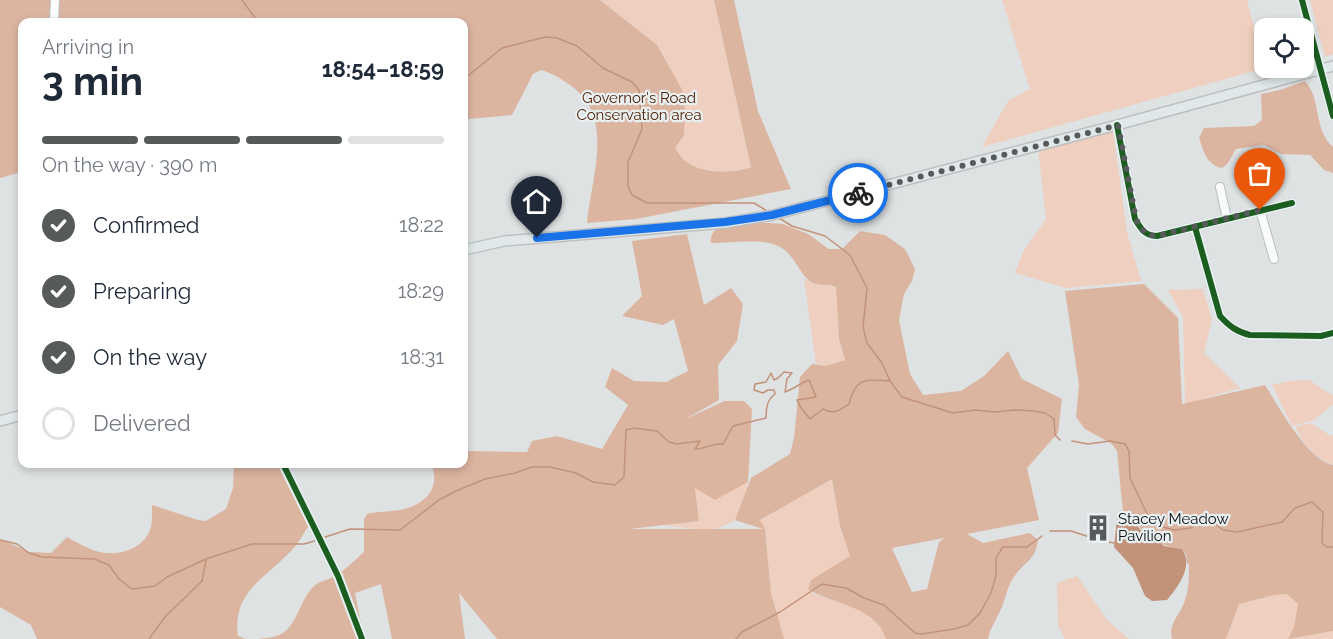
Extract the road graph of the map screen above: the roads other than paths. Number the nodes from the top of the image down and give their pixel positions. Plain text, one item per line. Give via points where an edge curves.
1 (55, 0) edge
2 (1302, 0) edge
3 (54, 18) edge
4 (1333, 66) edge
5 (1320, 69) junction
6 (1333, 115) edge
7 (1118, 125) junction
8 (1220, 187) dead end
9 (1292, 203) dead end
10 (1260, 210) junction
11 (1227, 219) junction
12 (1195, 227) junction
13 (468, 249) edge
14 (1274, 259) dead end
15 (1333, 333) edge
16 (18, 416) edge
17 (0, 421) edge
18 (285, 468) edge
19 (362, 639) edge

1 - 3 street
2 - 5 street
4 - 5 main road
5 - 6 street
5 - 7 main road
7 - 12 street via 1136,219 1142,231 1157,236
7 - 13 main road via 772,215 715,224 504,242
8 - 11 street
9 - 10 street
10 - 11 street
10 - 14 street
11 - 12 street
12 - 15 street via 1220,316 1229,326 1250,335
16 - 17 main road
18 - 19 street via 338,576

